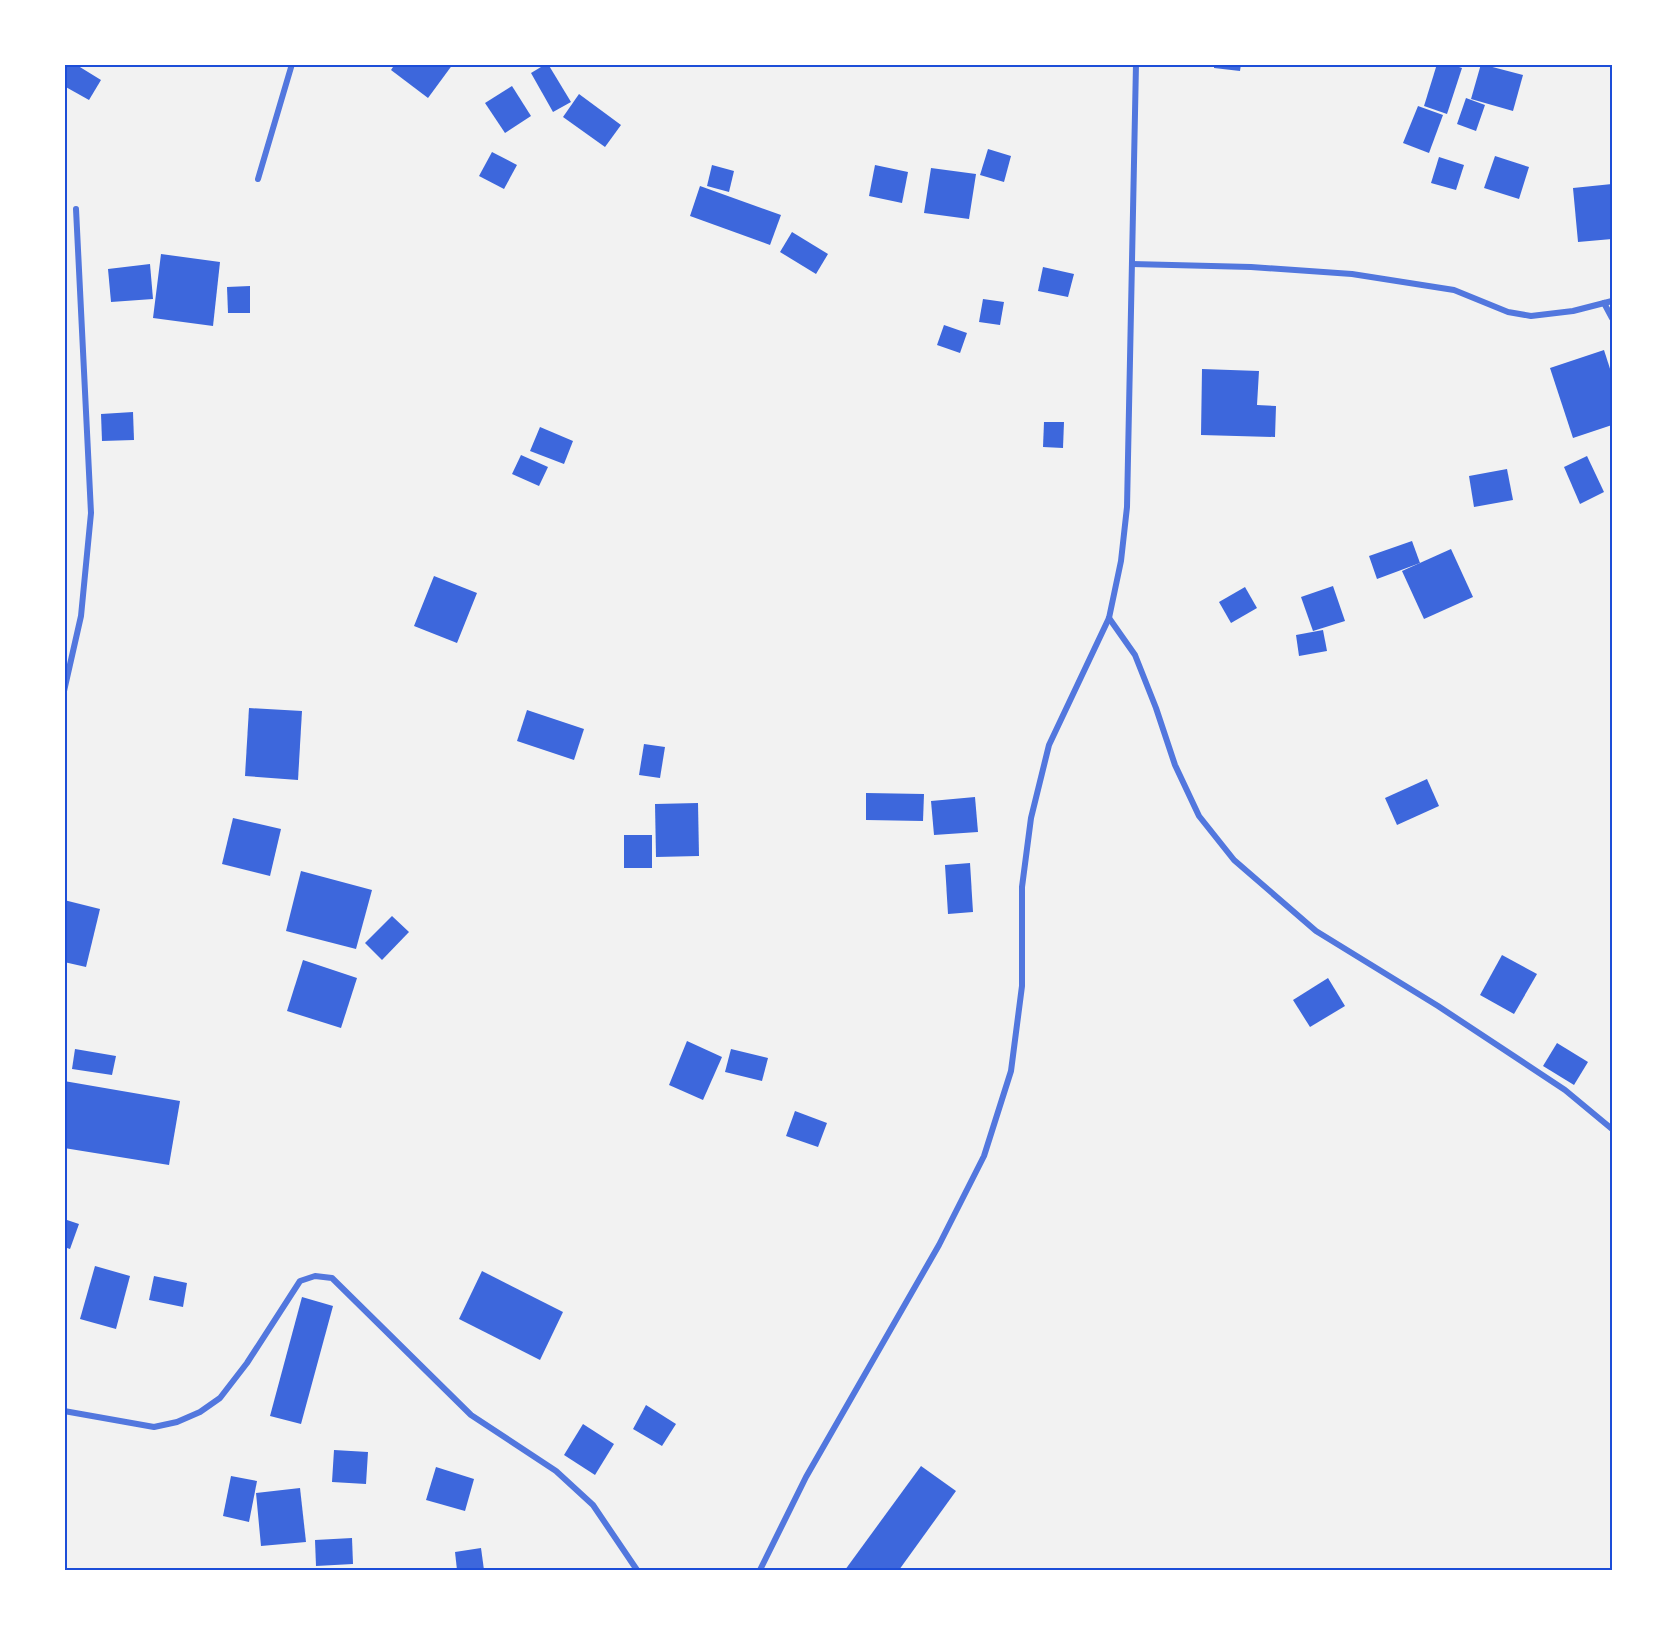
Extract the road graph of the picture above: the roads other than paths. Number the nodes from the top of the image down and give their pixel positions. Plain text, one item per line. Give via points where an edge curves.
1 (292, 64) edge
2 (1136, 64) edge
3 (258, 179) dead end
4 (76, 209) dead end
5 (1132, 264) junction
6 (1612, 301) edge
7 (1604, 303) junction
8 (1612, 318) edge
9 (1109, 618) junction
10 (64, 691) edge
11 (1612, 1129) edge
12 (64, 1411) edge
13 (637, 1570) edge
14 (760, 1570) edge

1 - 3 street
2 - 5 street
4 - 10 street via 91,513 81,616
5 - 7 street via 1352,274 1454,290 1508,312 1531,316
5 - 9 street via 1127,507
6 - 7 street
7 - 8 street
9 - 11 street via 1135,656 1175,765 1199,816 1234,860 1316,931 1565,1090
9 - 14 street via 1049,745 1031,818 1022,887 1022,986 1011,1071 984,1156 939,1245 806,1477
12 - 13 street via 154,1427 201,1412 219,1398 247,1363 300,1281 315,1276 332,1278 471,1414 556,1471 593,1505

